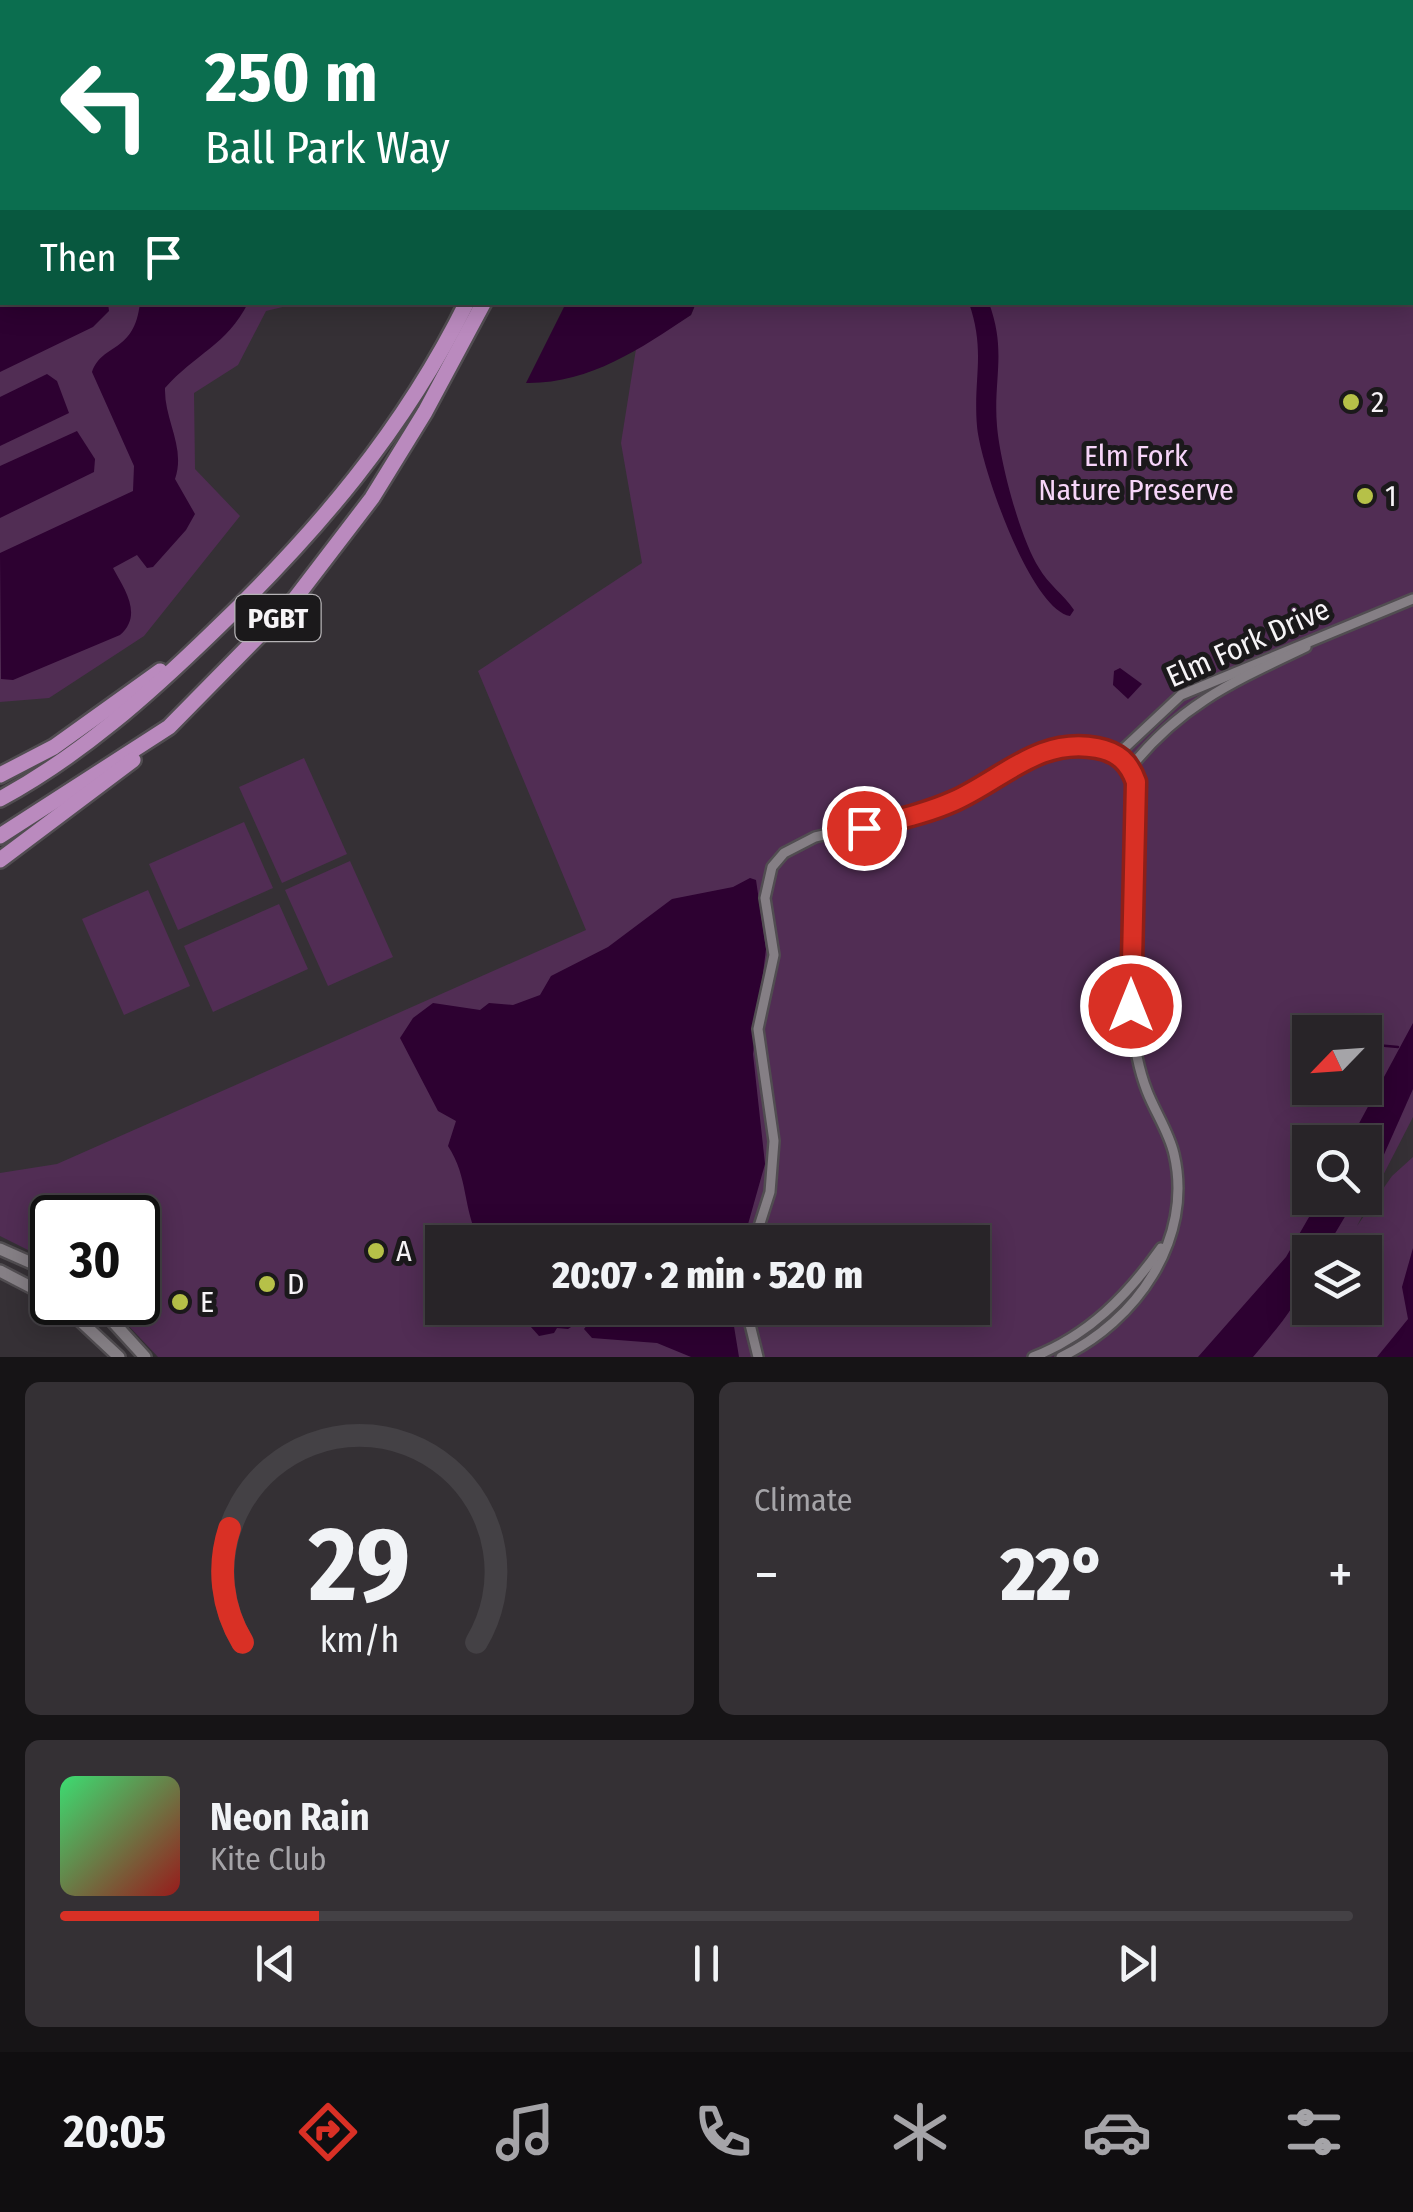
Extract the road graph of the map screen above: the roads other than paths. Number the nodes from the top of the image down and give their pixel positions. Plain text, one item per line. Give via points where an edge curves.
1 (465, 305) edge
2 (482, 305) edge
3 (1413, 599) edge
4 (1358, 622) junction
5 (212, 634) junction
6 (168, 727) junction
7 (1117, 755) junction
8 (1131, 768) junction
9 (0, 775) edge
10 (0, 799) edge
11 (0, 836) edge
12 (0, 860) edge
13 (759, 1225) edge
14 (1174, 1230) junction
15 (0, 1249) edge
16 (30, 1262) edge
17 (0, 1271) edge
18 (30, 1287) edge
19 (88, 1325) edge
20 (116, 1325) edge
21 (750, 1325) edge
22 (119, 1357) edge
23 (145, 1357) edge
24 (758, 1357) edge
25 (1033, 1357) edge
26 (1061, 1357) edge

1 - 5 highway, PGBT via 380,449 284,563
2 - 6 highway, PGBT via 426,412 333,555 238,662
3 - 4 street, Elm Fork Drive
4 - 7 street, Elm Fork Drive via 1180,694
4 - 8 street, Elm Fork Drive via 1196,702
5 - 9 highway via 66,739
5 - 10 highway, PGBT via 100,735
6 - 11 highway, PGBT
6 - 12 highway
7 - 8 street
7 - 13 street via 1086,746 1046,748 933,810 815,837 772,867 765,898 774,954 758,1029 774,1156
8 - 14 street via 1136,799 1130,1000 1141,1073 1174,1151
14 - 25 street via 1138,1282 1106,1313
14 - 26 street via 1139,1296
15 - 16 main road
17 - 18 main road
19 - 22 main road
20 - 23 main road
21 - 24 street

